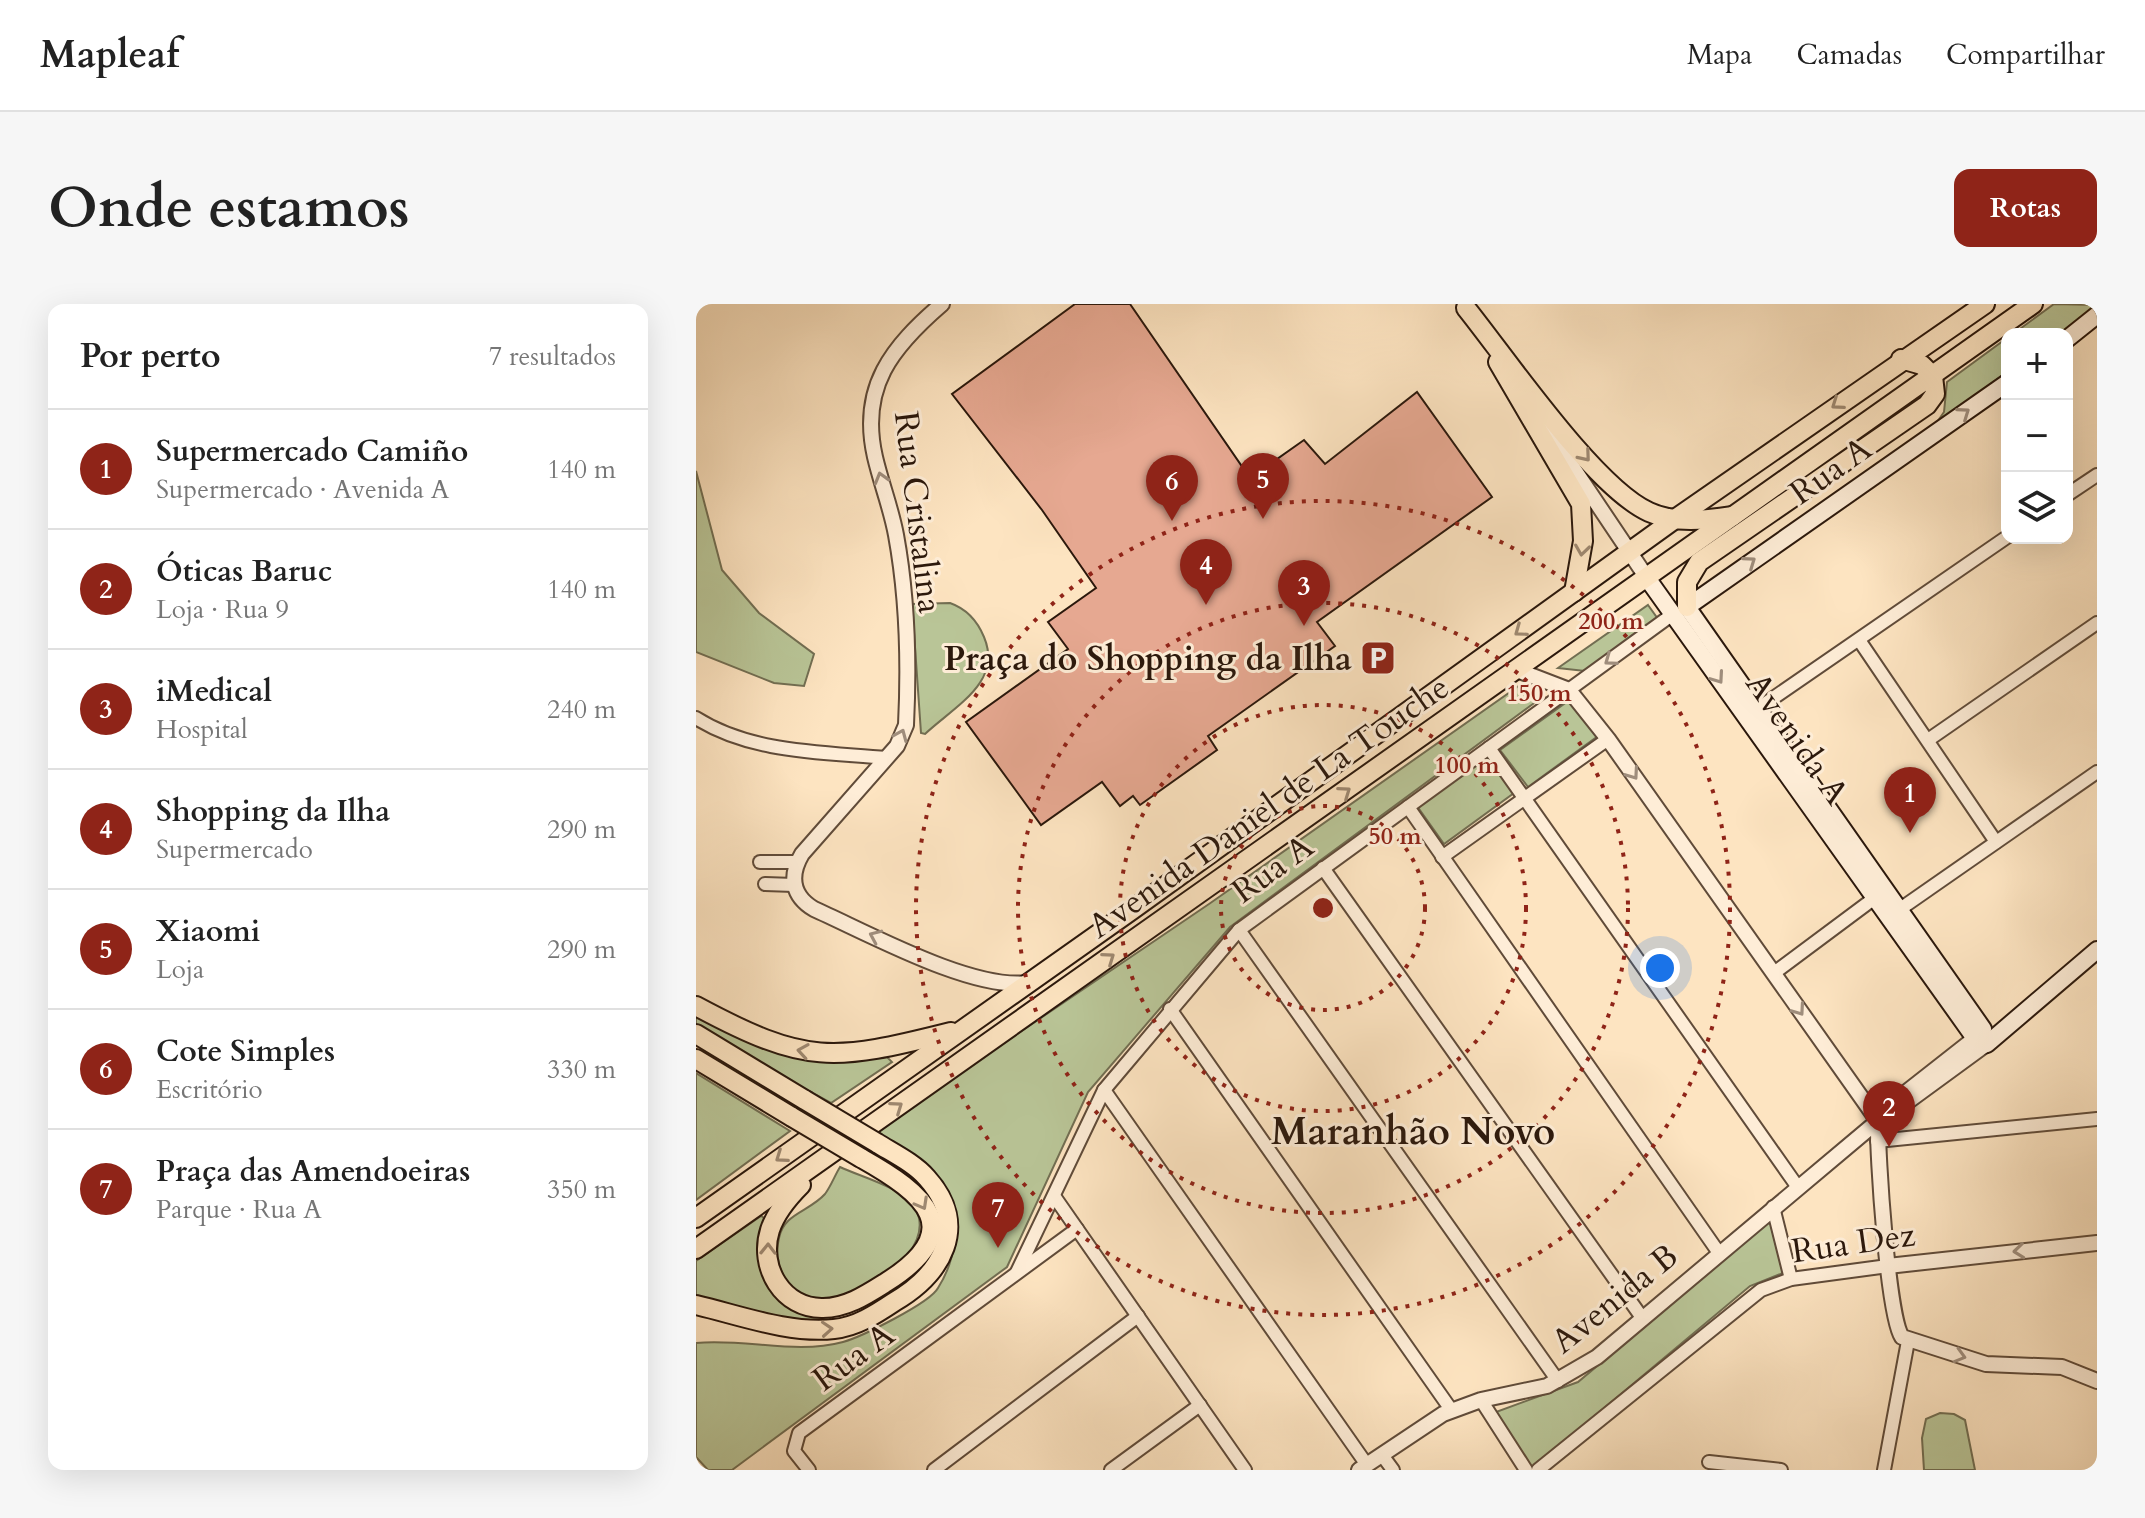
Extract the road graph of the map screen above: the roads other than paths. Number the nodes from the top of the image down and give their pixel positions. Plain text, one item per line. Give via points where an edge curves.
1 (942, 304) edge
2 (1985, 304) edge
3 (2033, 304) edge
4 (1465, 306) edge
5 (2097, 315) edge
6 (2073, 334) edge
7 (1901, 359) junction
8 (1933, 376) junction
9 (2001, 387) edge
10 (2097, 475) edge
11 (2073, 491) edge
12 (1736, 516) junction
13 (1675, 519) junction
14 (2001, 541) edge
15 (1629, 552) junction
16 (1706, 557) junction
17 (1647, 578) junction
18 (1574, 592) junction
19 (1680, 611) junction
20 (2097, 623) edge
21 (1859, 640) junction
22 (1517, 670) junction
23 (1569, 690) junction
24 (1752, 713) junction
25 (696, 718) edge
26 (1608, 739) junction
27 (1928, 740) junction
28 (1489, 748) junction
29 (886, 758) junction
30 (2097, 772) edge
31 (1525, 798) junction
32 (1408, 807) junction
33 (1996, 842) junction
34 (1442, 857) junction
35 (760, 862) dead end
36 (797, 862) junction
37 (1323, 868) junction
38 (765, 884) dead end
39 (794, 885) junction
40 (1880, 894) junction
41 (1894, 913) junction
42 (1239, 930) junction
43 (2097, 938) edge
44 (2097, 950) edge
45 (1774, 973) junction
46 (1027, 983) junction
47 (696, 1006) edge
48 (1170, 1009) junction
49 (962, 1029) junction
50 (696, 1034) edge
51 (1982, 1037) junction
52 (696, 1059) edge
53 (1104, 1090) junction
54 (2097, 1119) edge
55 (1878, 1121) junction
56 (1877, 1141) junction
57 (824, 1159) junction
58 (1797, 1186) junction
59 (1054, 1196) junction
60 (1773, 1207) junction
61 (696, 1218) edge
62 (1077, 1229) junction
63 (2097, 1243) edge
64 (696, 1249) edge
65 (1719, 1253) junction
66 (1888, 1266) junction
67 (1017, 1272) junction
68 (1791, 1279) junction
69 (696, 1305) edge
70 (1138, 1316) junction
71 (1643, 1319) junction
72 (1908, 1341) junction
73 (1558, 1381) junction
74 (2097, 1381) edge
75 (1481, 1400) junction
76 (1200, 1405) junction
77 (1452, 1411) junction
78 (1382, 1455) junction
79 (1709, 1462) dead end
80 (1363, 1467) edge
81 (809, 1470) edge
82 (934, 1470) edge
83 (1111, 1470) edge
84 (1245, 1470) edge
85 (1393, 1470) edge
86 (1526, 1470) edge
87 (1538, 1470) edge
88 (1781, 1470) edge
89 (1884, 1470) edge

29 -> 1 street, Rua Cristalina via 906,725 902,588 871,412 894,351
2 - 7 main road, Avenida Daniel de La Touche
3 - 8 main road, Avenida Daniel de La Touche
4 -> 13 main road via 1611,484 1648,511
4 - 15 street, Avenida A
4 -> 18 main road via 1581,504 1583,541
5 - 6 main road
7 - 8 main road via 1922,365
7 -> 13 main road, Avenida Daniel de La Touche
8 - 12 main road, Avenida Daniel de La Touche
8 - 16 main road via 1935,394 1927,405
19 -> 9 main road, Rua A
10 - 11 street
12 - 13 main road
12 - 17 main road, Avenida Daniel de La Touche
13 - 15 main road, Avenida Daniel de La Touche
14 - 21 street
15 - 17 street, Avenida A
15 - 18 main road, Avenida Daniel de La Touche
16 - 17 main road
16 - 19 main road via 1689,577
17 - 19 main road, Avenida A
17 - 22 main road, Avenida Daniel de La Touche
18 -> 46 main road, Avenida Daniel de La Touche
19 -> 23 street, Rua A
19 - 24 main road, Avenida A
20 - 27 street
21 - 24 street
21 - 27 street
22 - 23 street
57 -> 22 main road, Avenida Daniel de La Touche
23 - 26 street
23 - 28 street, Rua A
24 - 40 main road, Avenida A
25 - 29 street via 748,741
26 - 31 street
26 -> 45 street
27 - 33 street
28 - 31 street
28 - 32 street, Rua A
29 - 36 street, Rua Cristalina
30 - 33 street
31 - 34 street
31 - 58 street
32 - 34 street
32 - 37 street, Rua A
33 - 41 street
34 - 65 street
35 - 36 street
36 - 39 street, Rua Cristalina
37 - 42 street, Rua A
37 - 71 street
38 - 39 street
46 -> 39 street via 991,982 923,957 814,909
40 - 41 main road, Avenida A
40 - 45 street
41 - 51 main road, Avenida A
42 - 48 street, Rua A
42 - 73 street
43 - 51 main road
44 - 51 main road
45 -> 55 street
46 - 49 main road, Avenida Daniel de La Touche
49 -> 47 main road via 866,1052 802,1053 752,1036
48 - 53 street, Rua A
48 - 77 street
49 -> 61 main road, Avenida Daniel de La Touche
69 -> 50 main road, bridge via 801,1329 837,1329 918,1289 947,1240 945,1208 920,1171
51 - 55 street, Avenida B via 1904,1094
52 -> 57 main road, bridge via 907,1184 929,1216 928,1240 913,1265 847,1304 811,1308 789,1298 772,1276 767,1255 769,1233 780,1210
53 - 59 street, Rua A
53 - 80 street
54 - 56 street
55 - 56 street
55 - 58 street, Avenida B
56 - 66 street
57 - 64 main road, Avenida Daniel de La Touche
58 - 60 street, Avenida B
59 - 62 street
59 - 67 street, Rua A
60 - 65 street, Avenida B
60 - 68 street
62 - 67 street, Rua A
62 - 70 street
63 -> 66 street, Rua Dez
65 - 71 street, Avenida B
66 - 68 street, Rua Dez
66 - 72 street via 1897,1326
67 - 81 street, Rua A via 799,1433 794,1451
68 - 87 street, Rua Dez via 1761,1290
70 - 76 street
70 - 82 street
71 - 73 street, Avenida B
72 -> 74 street via 1986,1364 2062,1367
72 - 89 street
73 - 75 street, Avenida B
75 - 77 street, Avenida B
75 - 86 street
76 - 83 street
76 - 84 street
77 - 78 street, Avenida B
78 - 80 street, Avenida B
78 - 85 street
79 - 88 street

